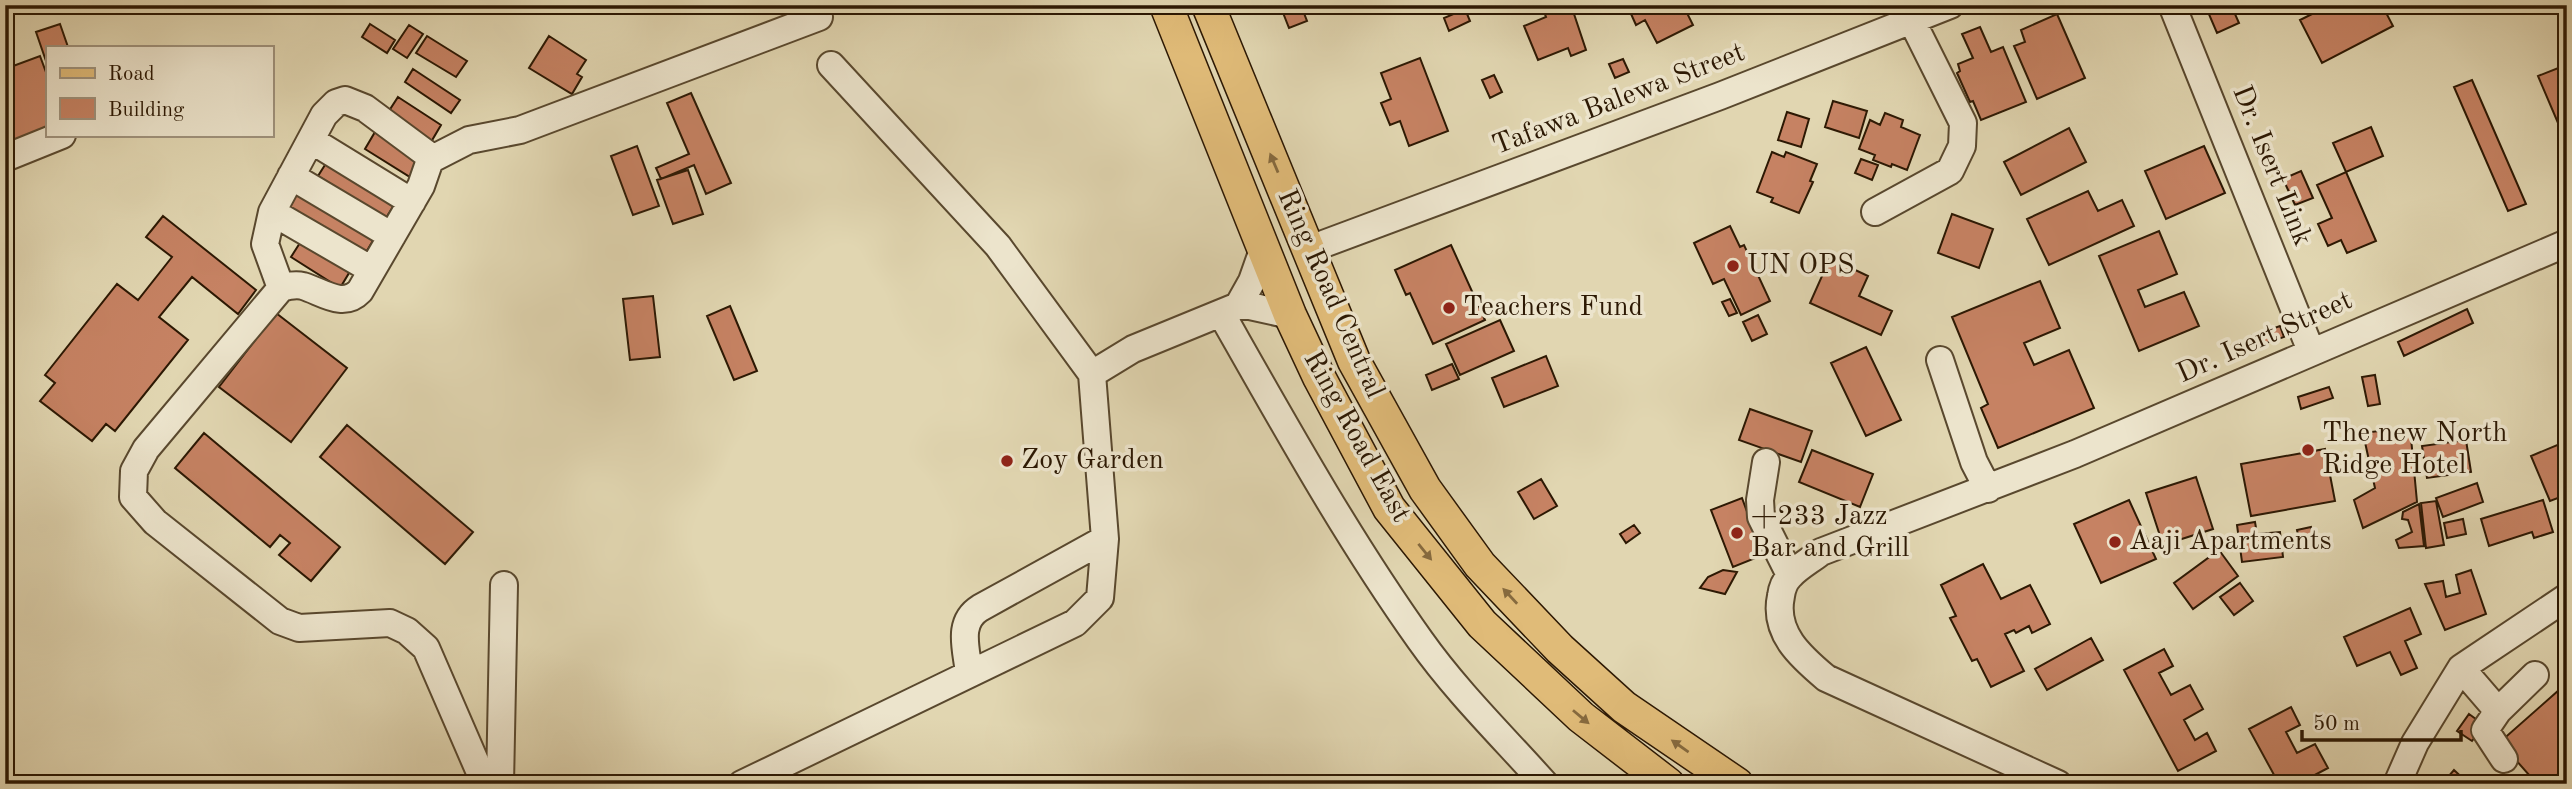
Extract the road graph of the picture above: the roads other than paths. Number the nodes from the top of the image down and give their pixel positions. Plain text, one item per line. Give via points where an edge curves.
1 (1166, 5) edge
2 (1208, 5) edge
3 (1950, 5) edge
4 (2172, 5) edge
5 (819, 17) dead end
6 (1912, 21) junction
7 (831, 65) dead end
8 (1238, 77) junction
9 (1201, 93) junction
10 (60, 136) edge
11 (311, 140) junction
12 (5, 158) edge
13 (430, 160) junction
14 (291, 177) junction
15 (412, 202) junction
16 (272, 212) junction
17 (1875, 212) dead end
18 (392, 236) junction
19 (2567, 243) edge
20 (1264, 247) junction
21 (1310, 249) junction
22 (372, 270) junction
23 (281, 288) junction
24 (1229, 310) junction
25 (1290, 315) junction
26 (2311, 351) junction
27 (1940, 360) dead end
28 (1093, 374) junction
29 (1766, 462) dead end
30 (1988, 489) junction
31 (1105, 539) junction
32 (1790, 575) junction
33 (503, 585) dead end
34 (2567, 597) edge
35 (2461, 668) junction
36 (969, 674) junction
37 (2535, 675) dead end
38 (2498, 711) junction
39 (2504, 760) dead end
40 (1541, 779) edge
41 (485, 784) edge
42 (500, 784) edge
43 (742, 784) edge
44 (1668, 784) edge
45 (1737, 784) edge
46 (2058, 784) edge
47 (2397, 784) edge

1 - 9 main road, Ring Road East
2 - 8 main road, Ring Road Central
3 - 6 street, Tafawa Balewa Street
4 - 26 street, Dr. Isert Link
5 - 13 street via 520,130 469,140
6 - 17 street via 1963,123 1962,146 1950,171
6 - 21 street, Tafawa Balewa Street
7 - 28 street via 998,247
8 - 9 main road
21 -> 8 main road, Ring Road Central
9 - 20 main road, Ring Road East
10 - 12 street
11 - 13 street via 324,115 345,100 365,108
11 - 14 street
11 - 15 street
13 - 15 street
14 - 16 street
14 - 18 street
15 - 18 street
16 - 22 street
16 - 23 street via 265,243
18 - 22 street
19 - 26 street, Dr. Isert Street
20 - 24 street via 1252,281
20 - 25 main road, Ring Road East
45 -> 21 main road, Ring Road Central via 1624,707 1560,649 1480,565 1425,489 1354,361
22 - 23 street via 353,298 341,300 295,285
23 - 41 street via 146,449 134,471 133,497 155,522 280,621 299,628 390,623 407,631 425,648
24 - 25 street via 1250,306
24 - 28 street via 1133,349
24 - 40 street via 1325,495 1421,641
25 -> 44 main road, Ring Road East via 1390,508 1482,624 1581,717
26 - 30 street, Dr. Isert Street
27 - 30 street via 1974,462
28 - 31 street
29 - 32 street via 1761,517
30 - 32 street, Dr. Isert Street via 1821,552
31 - 36 street via 1100,598 1075,623
31 - 36 street via 968,617 964,628
32 - 46 street via 1783,584 1779,606 1782,629 1798,655 1826,678
33 - 42 street
34 - 35 street
35 - 38 street
35 - 47 street via 2415,743
36 - 43 street
37 - 38 street
38 - 39 street via 2485,730

